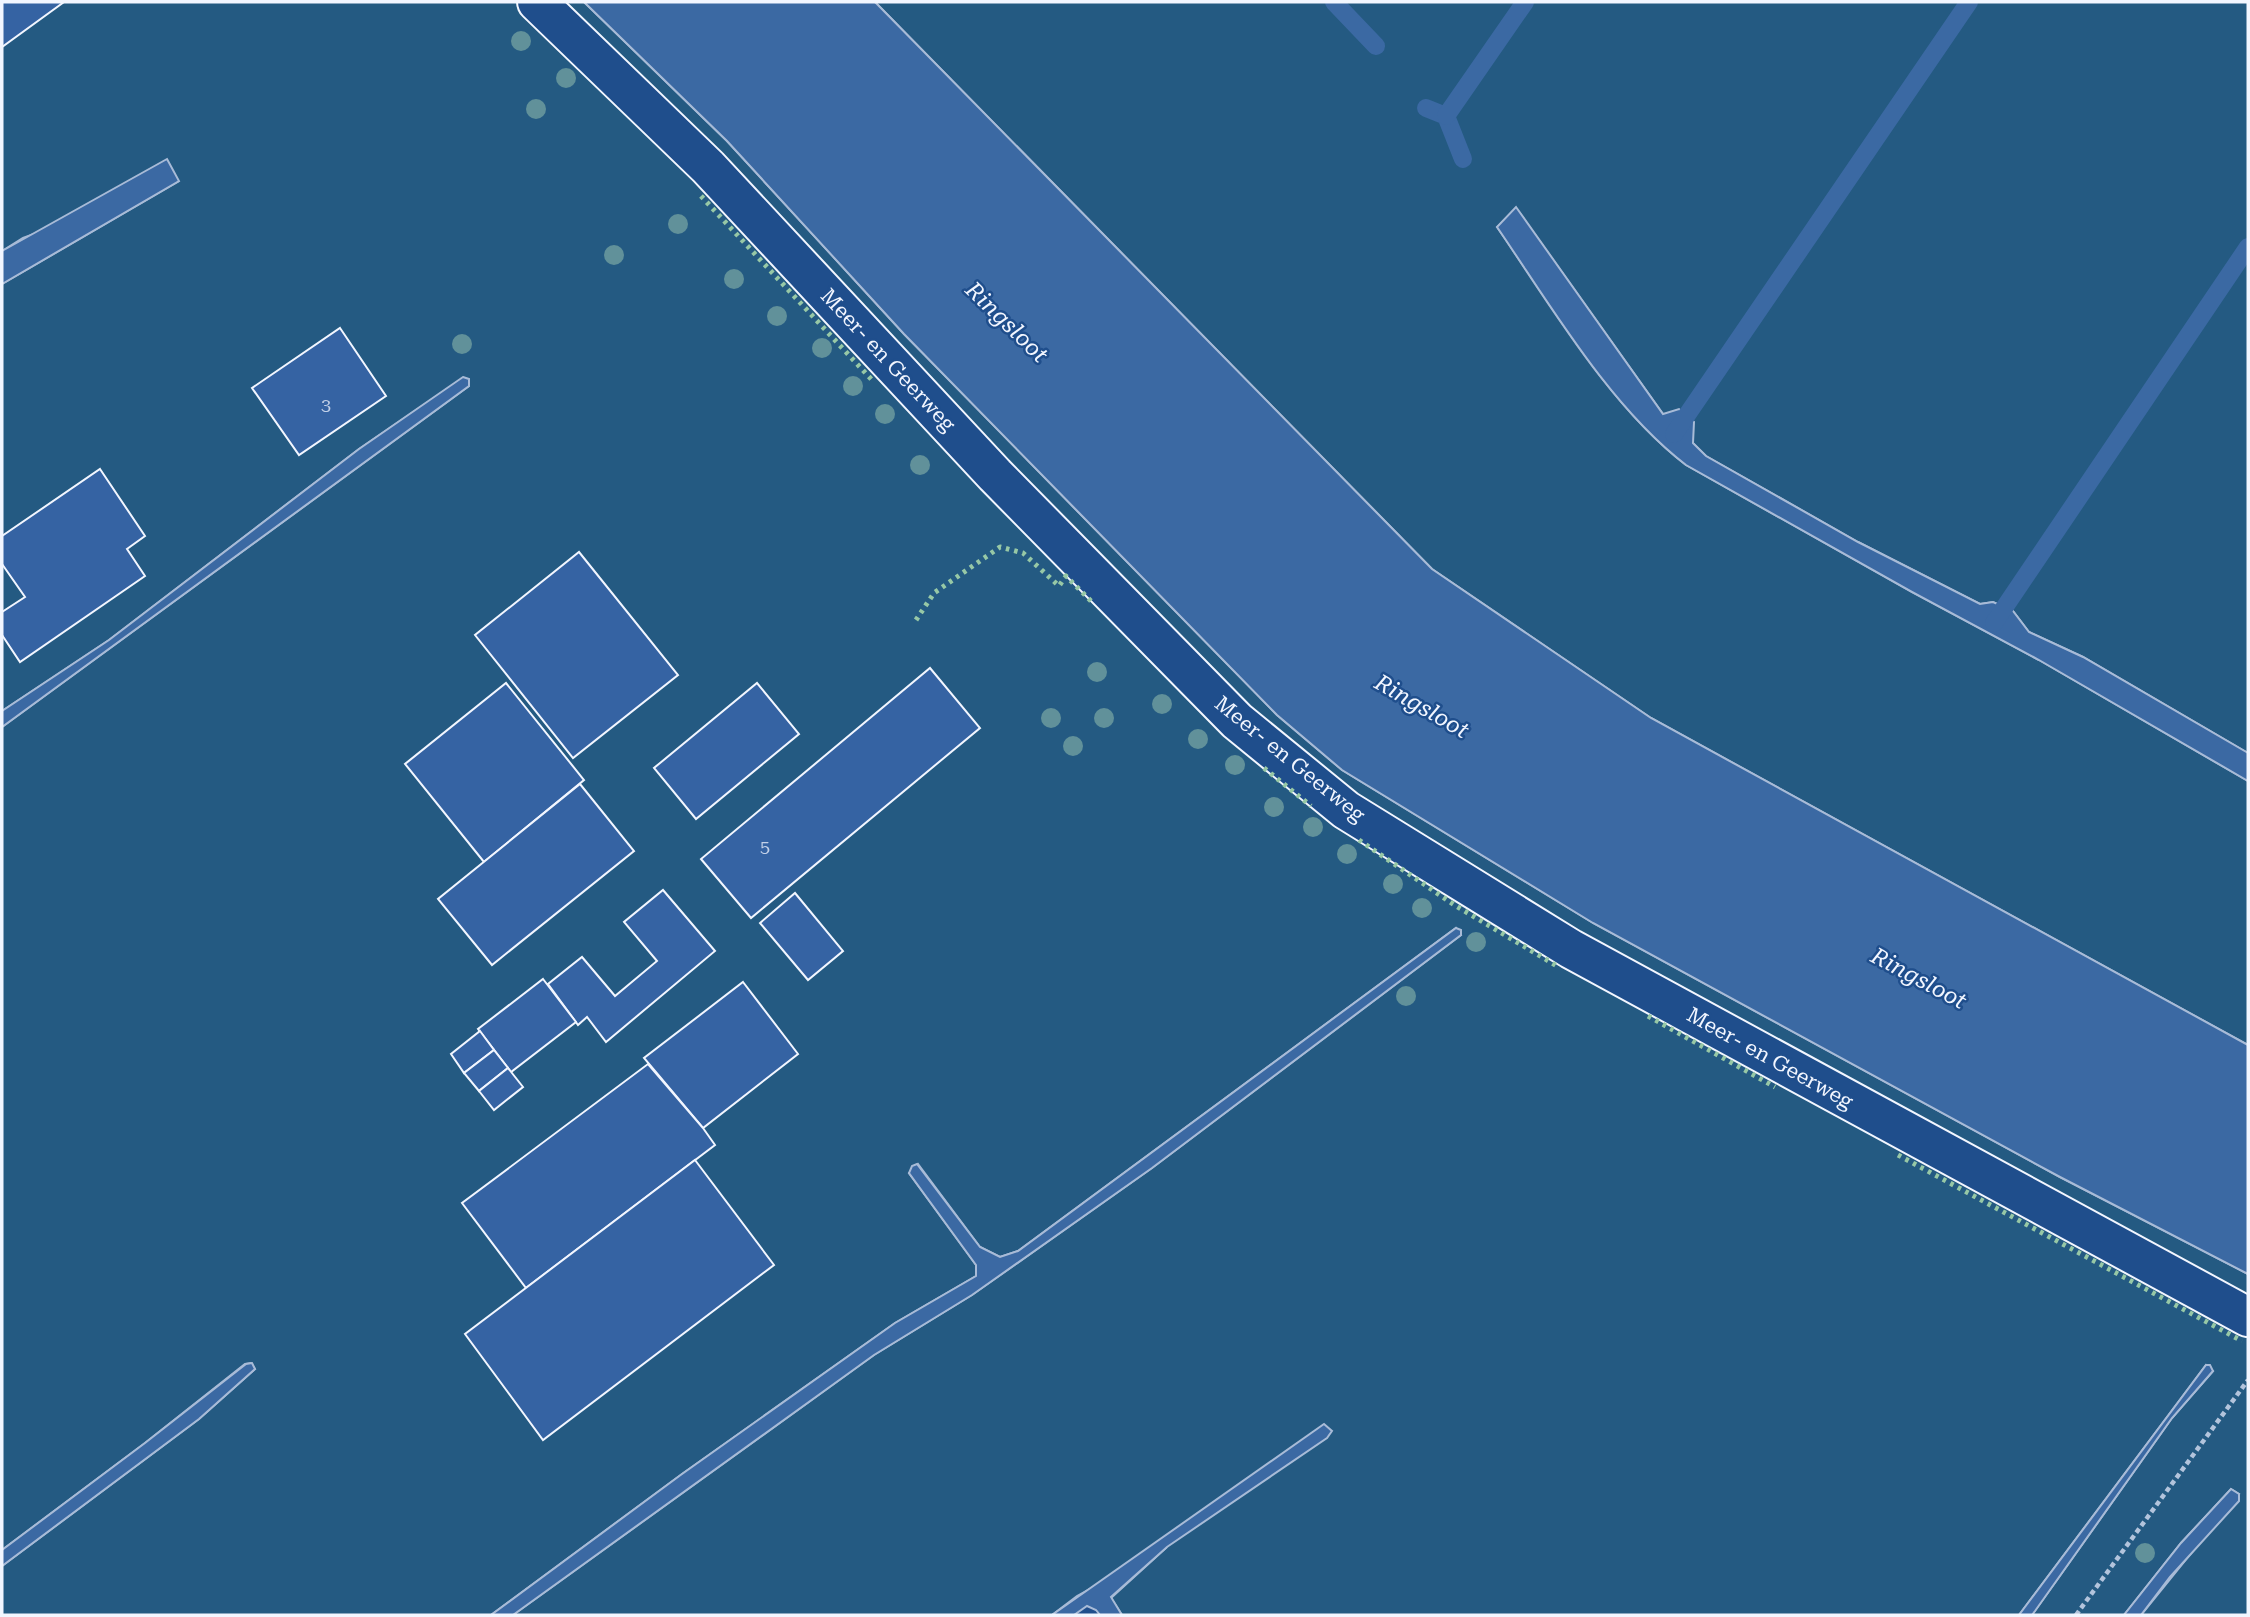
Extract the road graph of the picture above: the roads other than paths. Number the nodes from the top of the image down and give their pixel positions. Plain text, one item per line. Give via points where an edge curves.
1 (537, 2) edge
2 (2248, 1317) edge

1 - 2 street, Meer- en Geerweg via 708,167 995,475 1237,721 1346,810 1583,956

